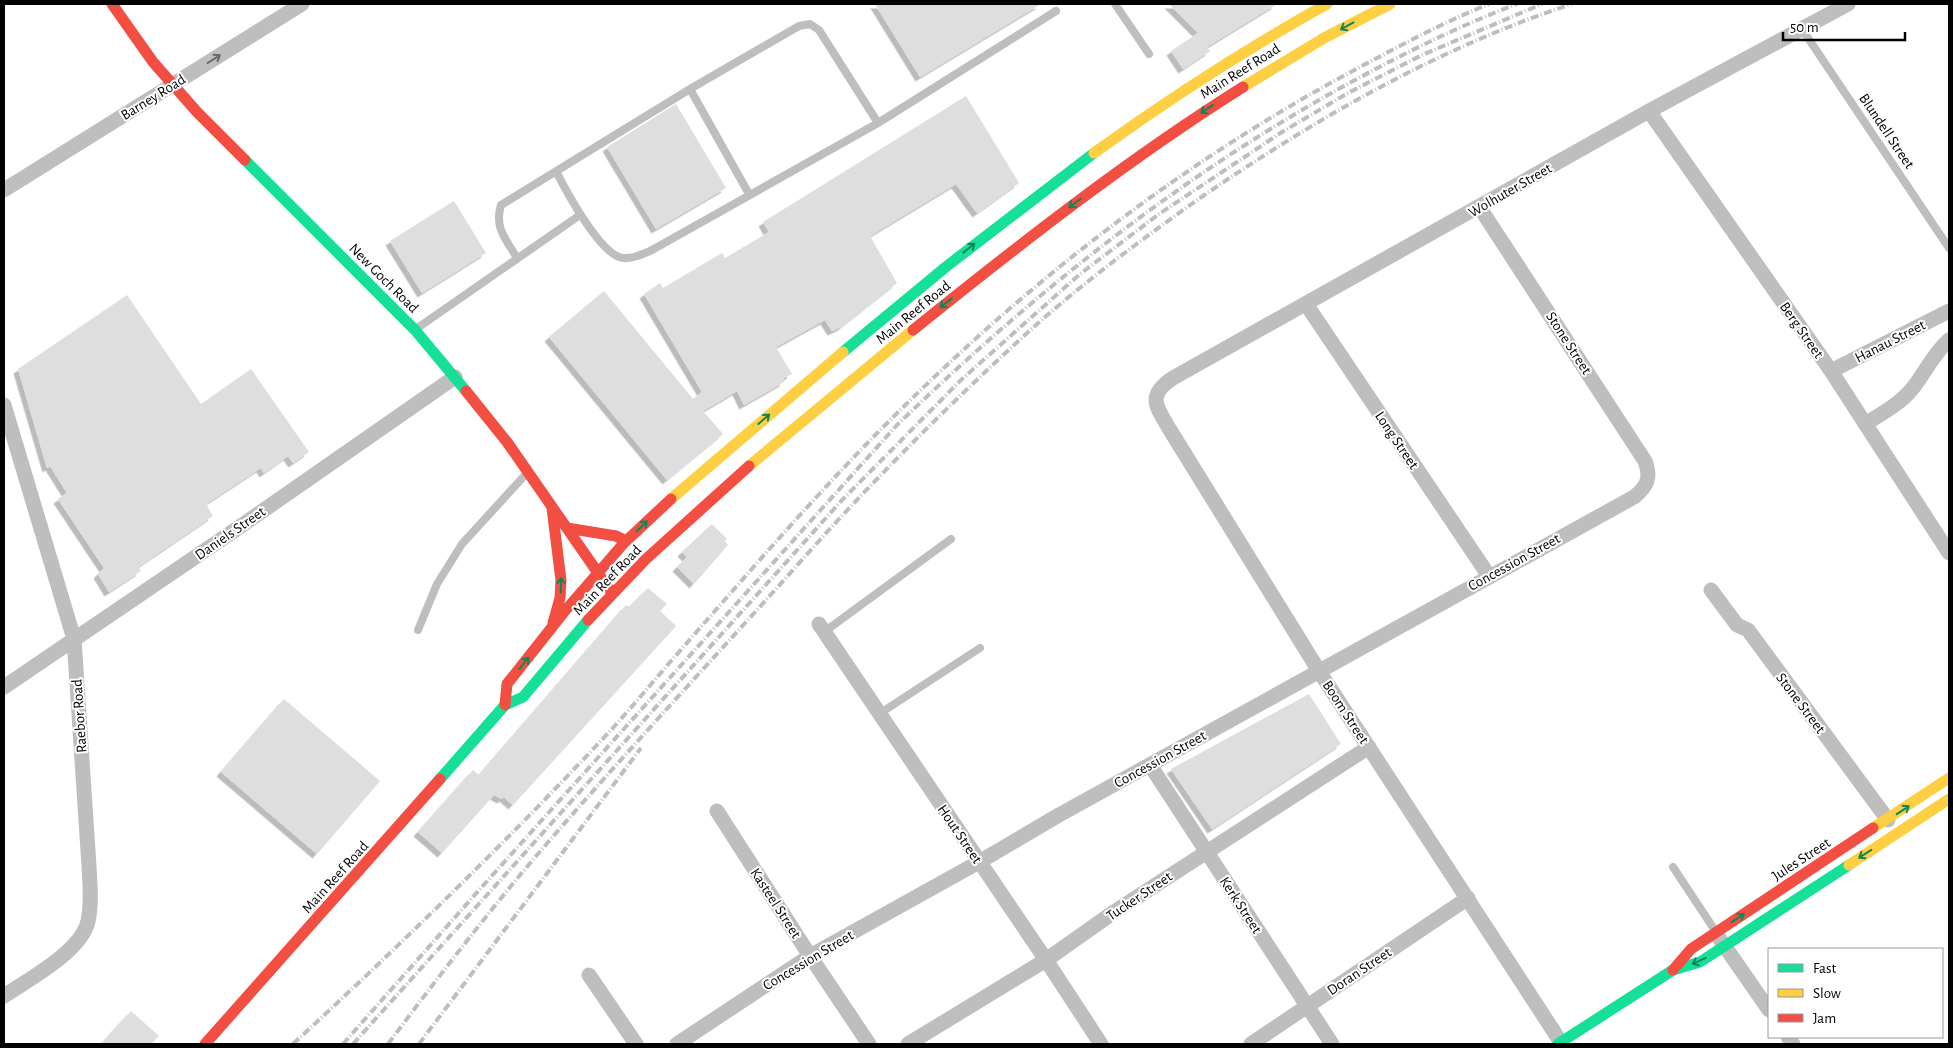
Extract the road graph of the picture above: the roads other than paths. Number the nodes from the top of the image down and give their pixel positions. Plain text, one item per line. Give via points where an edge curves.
1 (112, 4) edge
2 (302, 4) edge
3 (1115, 4) edge
4 (1327, 4) edge
5 (1390, 4) edge
6 (1848, 4) edge
7 (1056, 11) dead end
8 (1802, 29) junction
9 (1149, 54) dead end
10 (172, 85) junction
11 (690, 89) junction
12 (1649, 111) junction
13 (878, 123) junction
14 (556, 172) junction
15 (4, 190) edge
16 (749, 194) junction
17 (1480, 208) junction
18 (580, 215) junction
19 (1949, 248) edge
20 (517, 258) junction
21 (1306, 304) junction
22 (1949, 311) edge
23 (414, 330) junction
24 (1949, 340) edge
25 (1831, 371) junction
26 (454, 377) junction
27 (1173, 378) joint
28 (4, 405) edge
29 (1865, 424) junction
30 (7, 425) edge
31 (528, 472) junction
32 (1647, 483) joint
33 (552, 508) junction
34 (567, 528) junction
35 (951, 539) dead end
36 (626, 540) junction
37 (1949, 553) edge
38 (597, 572) junction
39 (1489, 576) junction
40 (1711, 590) dead end
41 (612, 593) junction
42 (821, 628) joint
43 (418, 630) dead end
44 (550, 632) junction
45 (74, 639) junction
46 (980, 648) dead end
47 (1319, 671) junction
48 (4, 687) edge
49 (505, 705) junction
50 (879, 714) junction
51 (1369, 747) junction
52 (1150, 766) junction
53 (1949, 778) edge
54 (1949, 799) edge
55 (717, 811) dead end
56 (1888, 820) junction
57 (1206, 851) junction
58 (979, 862) junction
59 (1673, 866) dead end
60 (1468, 898) junction
61 (1716, 932) junction
62 (1725, 946) junction
63 (810, 956) junction
64 (1046, 960) junction
65 (1673, 970) junction
66 (589, 975) dead end
67 (4, 996) edge
68 (1307, 1006) junction
69 (1768, 1009) edge
70 (205, 1044) edge
71 (636, 1044) edge
72 (677, 1044) edge
73 (869, 1044) edge
74 (908, 1044) edge
75 (1101, 1044) edge
76 (1251, 1044) edge
77 (1332, 1044) edge
78 (1560, 1044) edge

1 - 10 main road, New Goch Road
10 -> 2 street, Barney Road
3 - 9 lane
36 -> 4 main road, Main Reef Road via 877,322 1025,205 1178,94
5 -> 41 main road, Main Reef Road via 1272,68 1181,126 1098,185 934,313 757,459
6 - 8 street, Wolhuter Street
7 - 13 lane
8 - 12 street, Wolhuter Street
8 - 19 lane, Blundell Street
10 - 15 street, Barney Road
10 - 23 main road, New Goch Road
11 - 13 lane via 799,26 810,24 819,30
11 - 14 lane
11 - 16 lane
12 - 17 street, Wolhuter Street
12 - 25 street, Berg Street
13 - 16 lane
14 - 18 lane
14 - 20 lane via 501,205 499,227
16 - 18 lane via 636,257 622,258 611,253
17 - 21 street, Wolhuter Street
17 - 32 street, Stone Street via 1645,461
18 - 20 lane
20 - 23 lane
21 - 27 street, Wolhuter Street
21 - 39 street, Long Street
22 - 25 street, Hanau Street
23 - 26 main road, New Goch Road
24 - 29 street via 1911,390
25 - 29 street, Berg Street
26 - 31 main road, New Goch Road
26 - 45 street, Daniels Street
27 - 47 street, Boom Street via 1156,392 1158,410
28 - 30 street, Raebor Road
29 - 37 street, Berg Street
30 - 45 street, Raebor Road
31 - 33 main road, New Goch Road
31 - 43 lane via 458,551 437,584
32 - 39 street, Concession Street via 1634,497
33 - 34 main road, New Goch Road
44 -> 33 main road via 562,580
34 - 36 main road
34 - 38 main road, New Goch Road
35 - 42 lane
36 - 38 main road, Main Reef Road
38 - 41 main road, New Goch Road
38 - 44 main road, Main Reef Road
39 - 47 street, Concession Street
40 - 56 street, Stone Street via 1736,626 1748,630
41 - 49 main road, Main Reef Road via 523,697
42 - 50 street, Hout Street
49 -> 44 main road, Main Reef Road via 507,684
45 - 48 street, Daniels Street
45 - 67 street, Raebor Road via 89,866 88,921 83,936 70,950
46 - 50 lane
47 - 51 street, Boom Street
47 - 52 street, Concession Street
49 - 70 main road, Main Reef Road
50 - 58 street, Hout Street
51 - 57 street, Tucker Street
51 - 60 street, Boom Street
52 - 57 street, Kerk Street
52 - 58 street, Concession Street
56 -> 53 main road, Jules Street
54 -> 62 main road, Jules Street
55 - 63 street, Kasteel Street
61 -> 56 main road, Jules Street
57 - 64 street, Tucker Street
57 - 68 street, Kerk Street
58 - 63 street, Concession Street
58 - 64 street, Hout Street
59 - 61 lane
60 - 68 street, Doran Street
60 - 78 street, Boom Street
61 - 62 street
61 - 65 main road, Jules Street via 1691,949
62 -> 65 main road, Jules Street via 1700,962
62 - 69 street
63 - 72 street, Concession Street
63 - 73 street, Kasteel Street
64 - 74 street, Tucker Street
64 - 75 street, Hout Street
65 - 78 main road, Jules Street
66 - 71 street
68 - 76 street, Doran Street
68 - 77 street, Kerk Street

